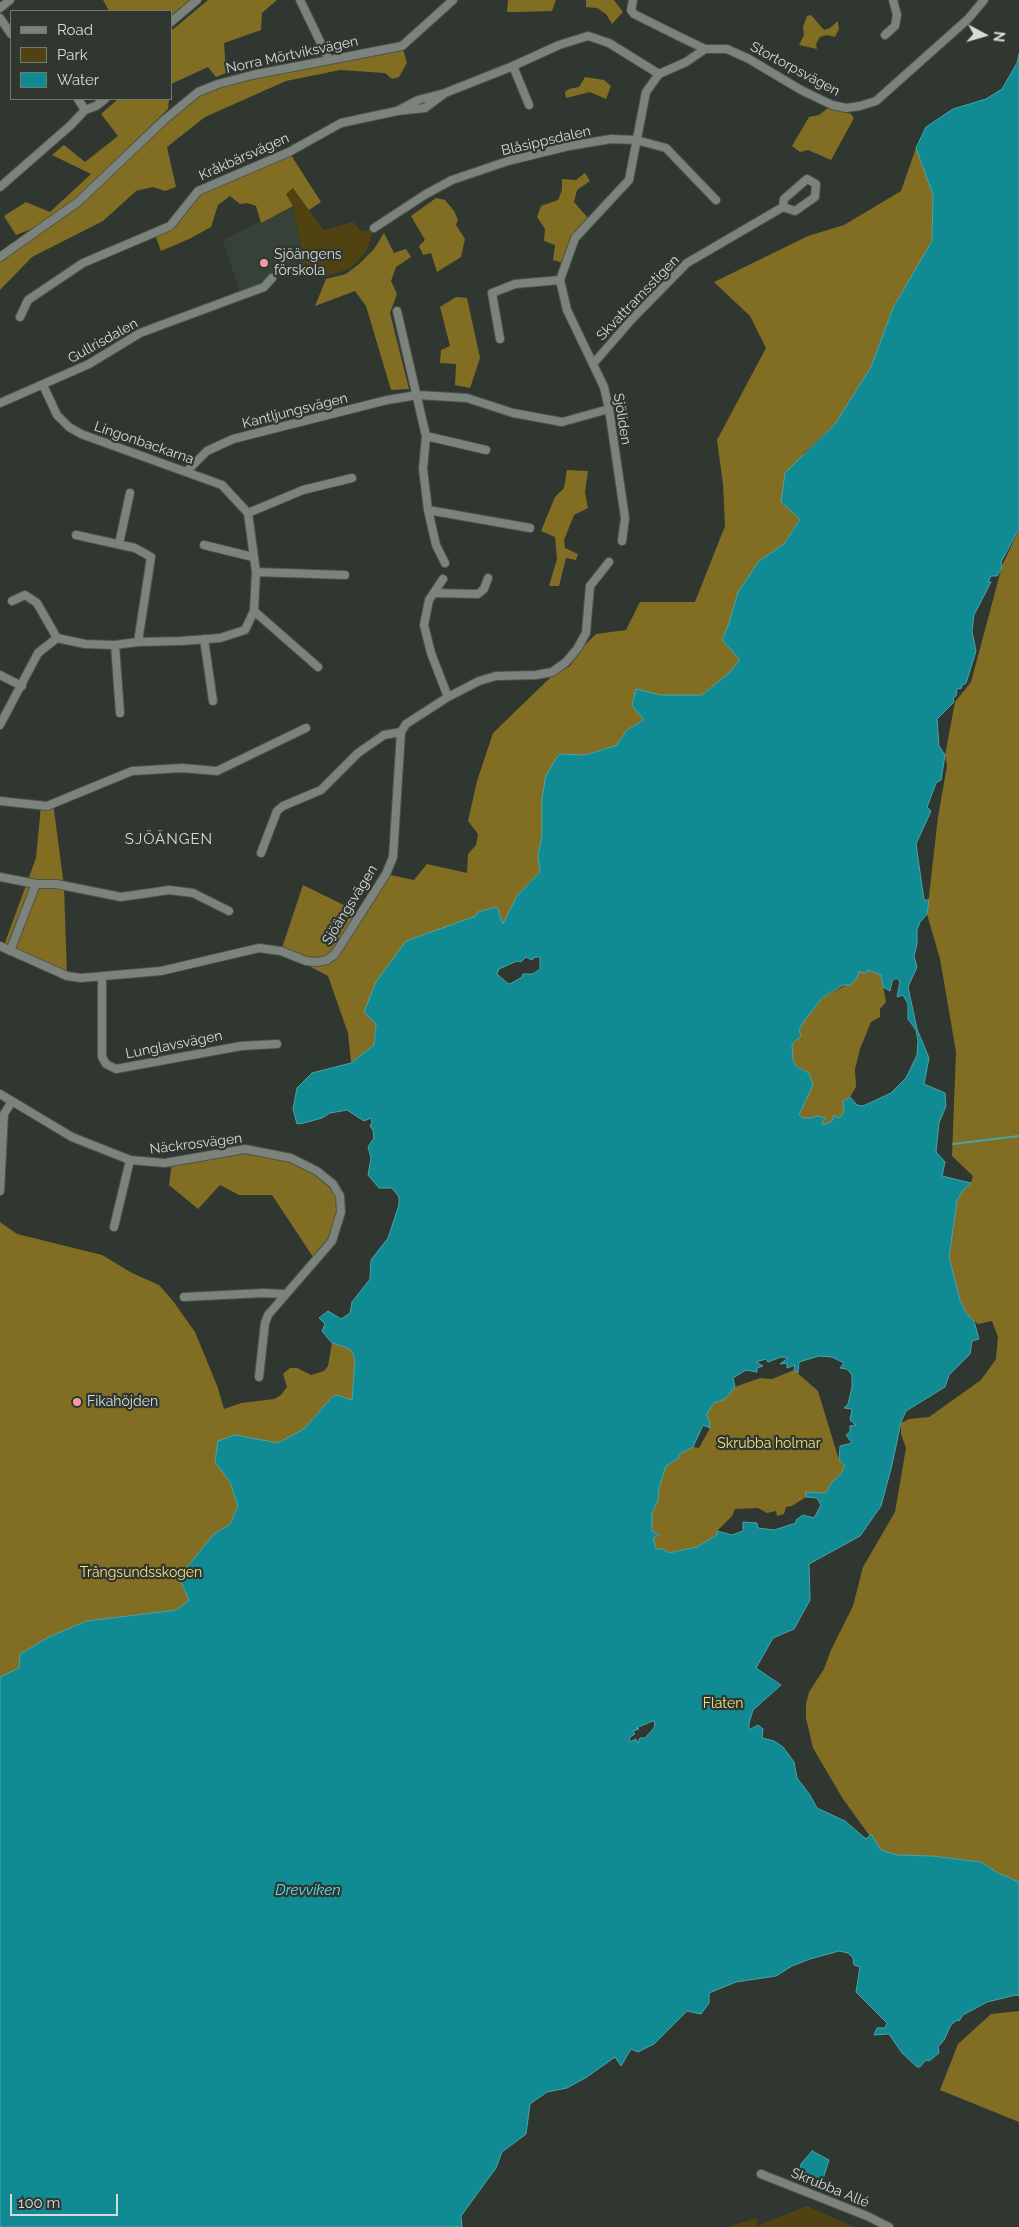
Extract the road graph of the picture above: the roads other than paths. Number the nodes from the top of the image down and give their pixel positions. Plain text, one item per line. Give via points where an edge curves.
1 (10, 0) edge
2 (197, 0) edge
3 (300, 0) edge
4 (453, 0) edge
5 (633, 0) edge
6 (892, 0) edge
7 (984, 0) edge
8 (0, 8) edge
9 (0, 18) edge
10 (172, 21) edge
11 (10, 33) edge
12 (885, 35) dead end
13 (705, 49) junction
14 (329, 60) junction
15 (513, 66) junction
16 (659, 74) junction
17 (79, 100) edge
18 (103, 100) edge
19 (529, 105) dead end
20 (86, 110) junction
21 (636, 140) junction
22 (0, 187) edge
23 (716, 200) dead end
24 (783, 207) junction
25 (374, 228) dead end
26 (0, 257) edge
27 (272, 278) dead end
28 (560, 280) junction
29 (397, 311) dead end
30 (20, 317) dead end
31 (500, 339) dead end
32 (593, 364) junction
33 (43, 385) junction
34 (418, 395) junction
35 (0, 403) edge
36 (609, 409) junction
37 (426, 436) junction
38 (486, 450) dead end
39 (187, 471) junction
40 (352, 478) dead end
41 (130, 493) dead end
42 (428, 510) junction
43 (248, 513) junction
44 (530, 528) dead end
45 (76, 535) dead end
46 (622, 541) dead end
47 (119, 544) junction
48 (204, 545) dead end
49 (254, 556) junction
50 (609, 562) dead end
51 (445, 563) dead end
52 (256, 572) junction
53 (346, 575) dead end
54 (488, 578) dead end
55 (443, 579) dead end
56 (434, 593) junction
57 (12, 601) dead end
58 (254, 610) junction
59 (57, 638) junction
60 (204, 639) junction
61 (138, 642) junction
62 (115, 645) junction
63 (318, 667) dead end
64 (0, 675) edge
65 (22, 686) junction
66 (448, 697) junction
67 (213, 701) dead end
68 (120, 713) dead end
69 (0, 725) edge
70 (306, 728) dead end
71 (401, 732) junction
72 (0, 801) edge
73 (261, 852) dead end
74 (0, 877) edge
75 (36, 884) junction
76 (230, 911) dead end
77 (0, 946) edge
78 (10, 951) junction
79 (102, 976) junction
80 (277, 1044) dead end
81 (0, 1094) edge
82 (12, 1101) junction
83 (130, 1160) junction
84 (0, 1191) edge
85 (114, 1226) dead end
86 (284, 1294) junction
87 (184, 1297) dead end
88 (260, 1377) dead end
89 (760, 2174) dead end
90 (889, 2227) edge

1 - 8 street
2 - 10 street
3 - 14 street
4 - 14 street, Norra Mörtviksvägen via 402,46
5 - 13 street, Stortorpsvägen via 634,14
6 - 12 street via 897,15 894,26
7 - 13 street, Stortorpsvägen via 968,19 876,100 860,106 832,105 727,49
9 - 11 street
13 - 16 street
14 - 26 street, Norra Mörtviksvägen via 252,75 198,92 162,121 78,202
15 - 16 street, Kråkbärsvägen via 588,36 609,43
15 - 19 street
15 - 30 street, Kråkbärsvägen via 445,93 418,100 397,111 341,123 289,152 198,191 170,226 83,262 28,300
16 - 21 street via 646,92
17 - 20 street
18 - 20 street
20 - 22 street
21 - 23 street, Blåsippsdalen via 666,148
21 - 25 street, Blåsippsdalen via 611,139 508,161 452,180
21 - 28 street via 629,180 575,238
24 - 24 street, Skvattramsstigen via 795,211 815,197 816,184 807,179 784,199
24 - 32 street, Skvattramsstigen via 687,263
27 - 33 street, Gullrisdalen via 264,287 140,332 90,364
28 - 31 street via 515,284 492,293
28 - 32 street, Sjöliden via 567,310
29 - 34 street
32 - 36 street, Sjöliden via 604,387
33 - 35 street, Gullrisdalen
33 - 39 street, Lingonbackarna via 57,415 69,428
34 - 36 street, Kantljungsvägen via 468,398 513,413 562,422
34 - 37 street
34 - 39 street, Kantljungsvägen via 234,439 207,451
36 - 46 street, Sjöliden via 625,518
37 - 38 street
37 - 42 street via 423,470
39 - 43 street, Lingonbackarna via 222,485
40 - 43 street via 303,490
41 - 47 street
42 - 44 street
42 - 51 street via 436,545
43 - 49 street
45 - 47 street
47 - 61 street via 151,557
48 - 49 street
49 - 52 street
50 - 66 street via 590,586 586,633 566,662 550,672 536,675 496,676
52 - 53 street
52 - 58 street
54 - 56 street via 478,594
55 - 56 street
56 - 66 street via 429,600 424,625
57 - 59 street via 25,595 37,603
58 - 60 street via 245,630
58 - 63 street
59 - 62 street via 85,644
59 - 65 street via 38,653
60 - 61 street
60 - 67 street
61 - 62 street
62 - 68 street
64 - 65 street
65 - 69 street
66 - 71 street via 406,724
70 - 72 street via 217,771 182,768 132,771 47,806
71 - 73 street via 384,735 358,753 321,790 277,811
71 - 79 street, Sjöängsvägen via 393,857 386,874 335,954 327,960 311,962 280,951 258,948 180,967
74 - 75 street
75 - 76 street via 56,884 121,897 169,890 193,893
75 - 78 street
77 - 78 street, Sjöängsvägen
78 - 79 street, Sjöängsvägen via 68,976
79 - 80 street, Lunglavsvägen via 102,1057 106,1064 116,1069 241,1046
81 - 82 street, Näckrosvägen
82 - 83 street, Näckrosvägen via 72,1136
82 - 84 street via 4,1114
83 - 85 street
83 - 86 street, Näckrosvägen via 165,1163 246,1149 298,1161 333,1184 340,1196 341,1212 332,1241
86 - 87 street
86 - 88 street, Näckrosvägen via 268,1315
89 - 90 street, Skrubba Allé

